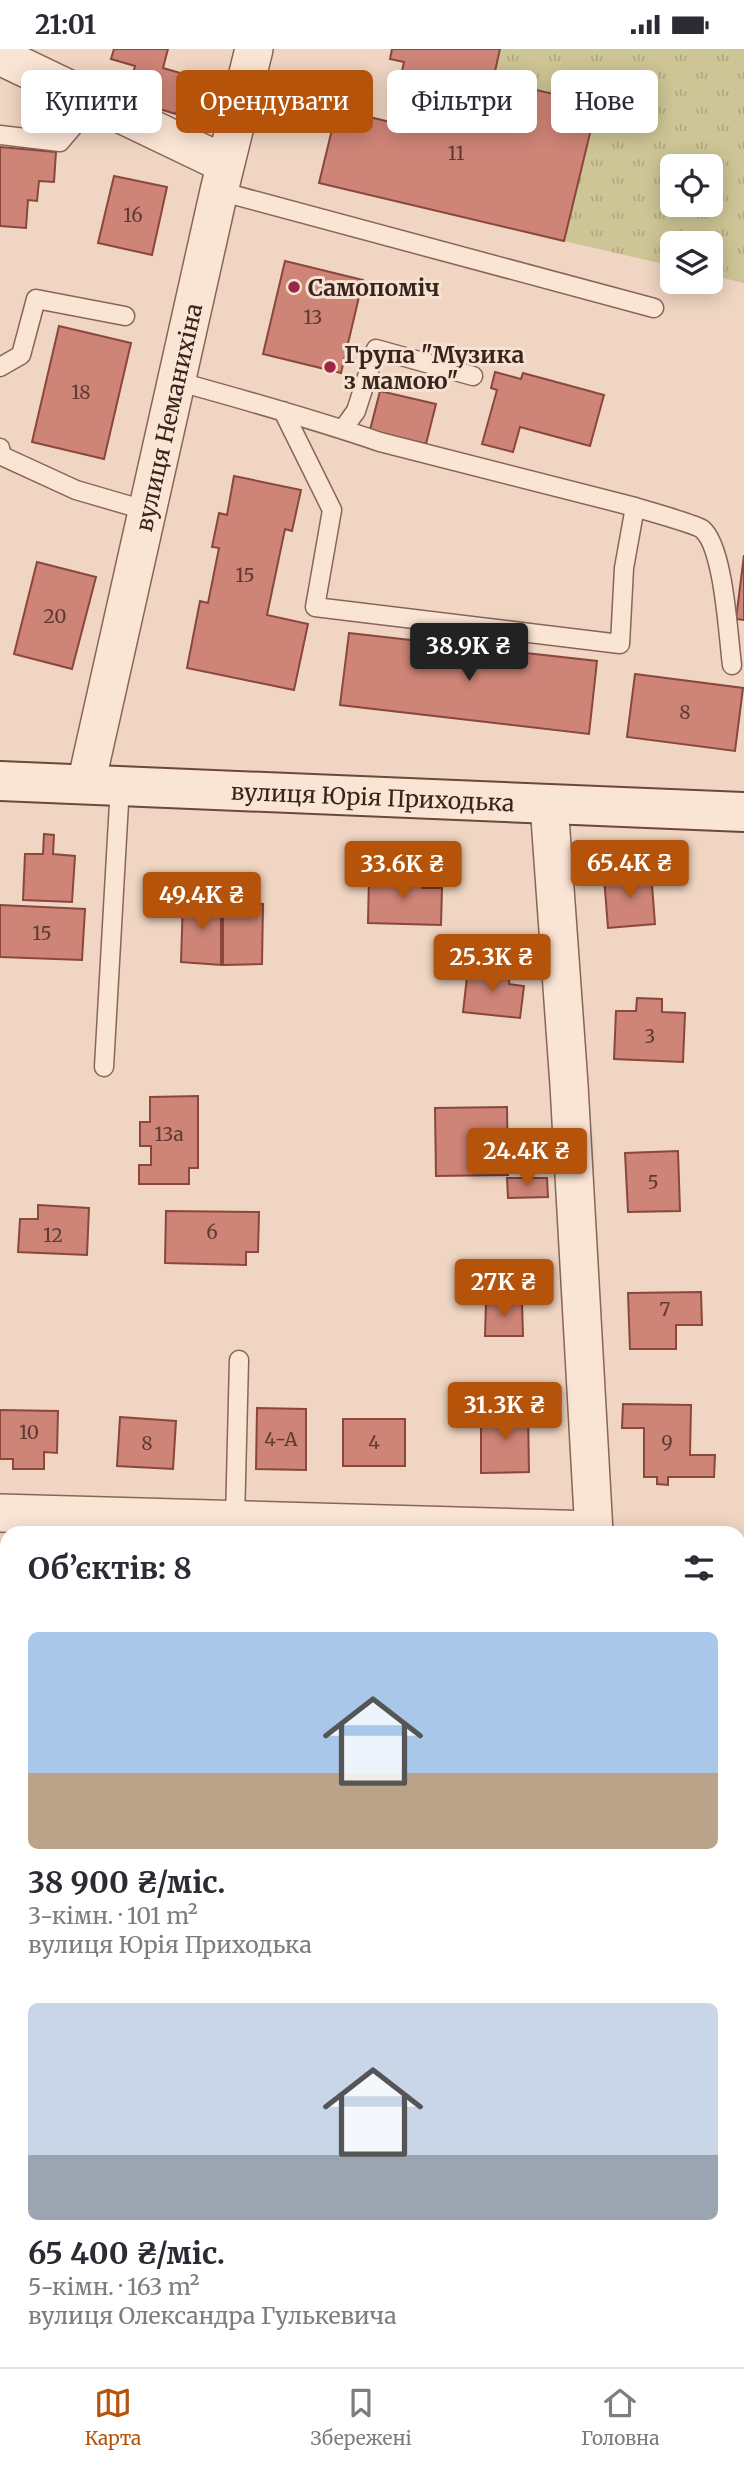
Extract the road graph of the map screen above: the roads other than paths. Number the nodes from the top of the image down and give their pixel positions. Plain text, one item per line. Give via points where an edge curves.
1 (254, 49) edge
2 (10, 56) edge
3 (36, 70) edge
4 (68, 133) edge
5 (147, 133) edge
6 (0, 135) edge
7 (222, 177) junction
8 (653, 308) dead end
9 (125, 316) dead end
10 (0, 367) edge
11 (473, 376) dead end
12 (176, 381) junction
13 (283, 411) junction
14 (343, 429) junction
15 (0, 448) edge
16 (635, 507) junction
17 (148, 511) junction
18 (732, 665) dead end
19 (0, 781) edge
20 (103, 784) junction
21 (549, 804) junction
22 (744, 812) edge
23 (104, 1067) dead end
24 (239, 1360) dead end
25 (0, 1513) edge
26 (235, 1520) junction
27 (414, 1526) edge
28 (594, 1526) edge

1 - 7 street, вулиця Неманихіна
2 - 3 street
4 - 6 lane via 60,142
5 - 7 street
7 - 8 lane
7 - 12 street, вулиця Неманихіна
9 - 10 lane via 36,299 21,355
11 - 14 lane via 376,349 356,411
12 - 13 lane
12 - 17 street, вулиця Неманихіна
13 - 14 lane
13 - 16 lane via 332,510 315,607 620,644 624,568
14 - 16 lane
15 - 17 lane via 2,456 76,490
16 - 18 lane via 702,529 715,548
17 - 20 street, вулиця Неманихіна
19 - 20 street, вулиця Юрія Приходька
20 - 21 street, вулиця Юрія Приходька
20 - 23 lane
21 - 22 street, вулиця Юрія Приходька
21 - 28 street
24 - 26 lane
25 - 26 street
26 - 27 street

